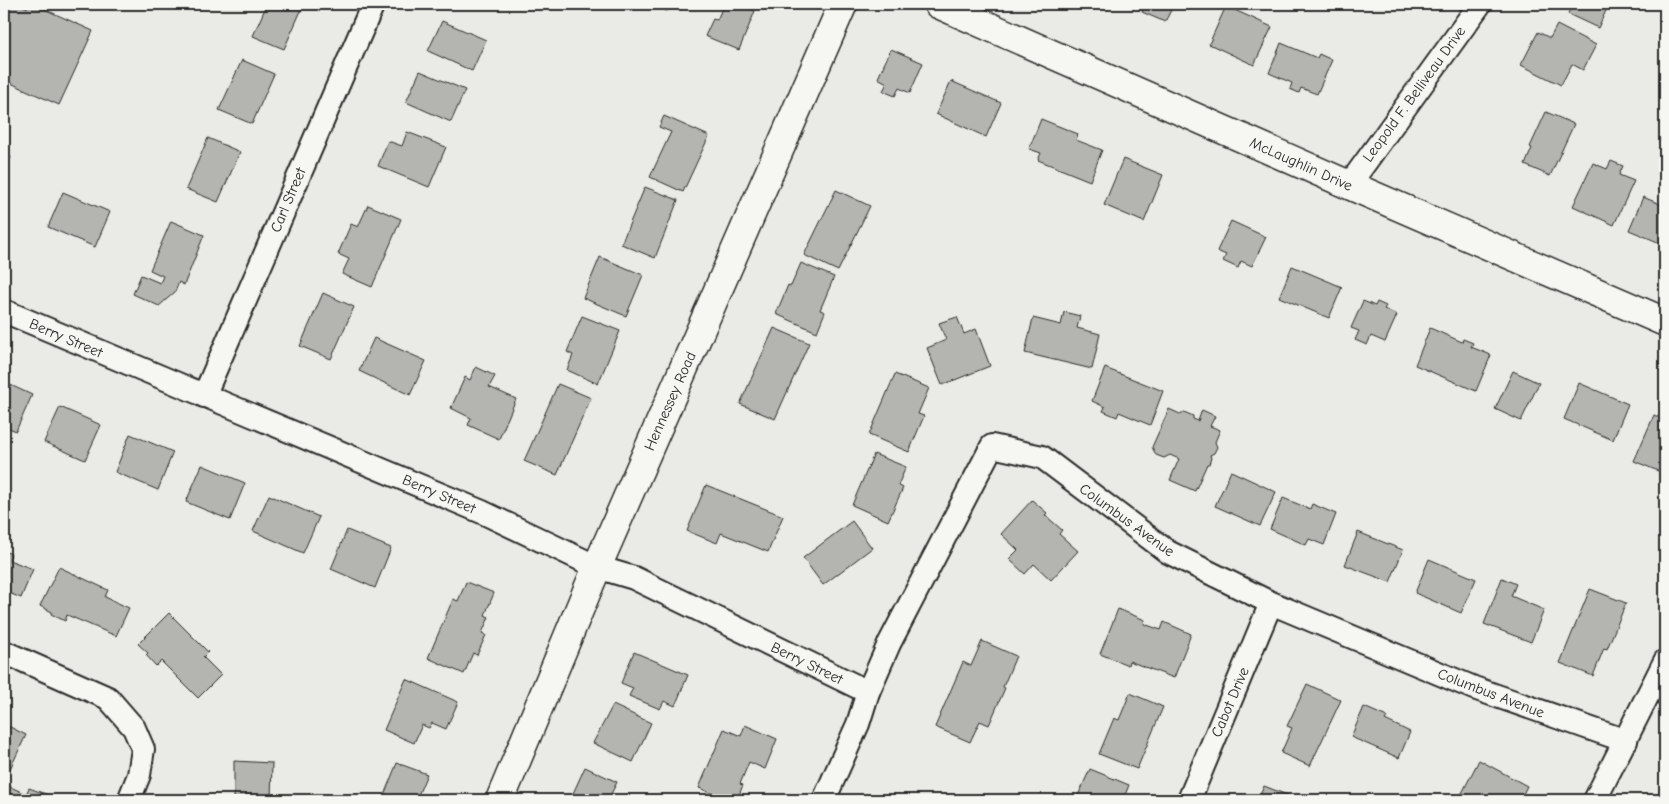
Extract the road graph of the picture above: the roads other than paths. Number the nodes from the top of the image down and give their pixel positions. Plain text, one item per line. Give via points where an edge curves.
1 (373, 4) edge
2 (843, 4) edge
3 (938, 4) edge
4 (1480, 4) edge
5 (1349, 185) junction
6 (4, 311) edge
7 (1665, 322) edge
8 (204, 396) junction
9 (597, 567) junction
10 (1271, 603) junction
11 (4, 652) edge
12 (1665, 661) edge
13 (868, 692) junction
14 (1626, 741) junction
15 (129, 800) edge
16 (500, 800) edge
17 (824, 800) edge
18 (1189, 800) edge
19 (1595, 800) edge

1 - 8 street, Carl Street
2 - 9 street, Hennessey Road
3 - 5 street, McLaughlin Drive
4 - 5 street, Leopold F. Belliveau Drive
5 - 7 street, McLaughlin Drive
6 - 8 street, Berry Street
8 - 9 street, Berry Street via 482,512
9 - 13 street, Berry Street via 634,578
9 - 16 street, Hennessey Road
10 - 13 street, Columbus Avenue via 1168,552 1042,457 992,446 889,644
10 - 14 street, Columbus Avenue via 1474,688
10 - 18 street, Cabot Drive
11 - 15 street via 108,698 134,728 143,749 139,775
12 - 14 street
13 - 17 street, Columbus Avenue via 858,724
14 - 19 street

